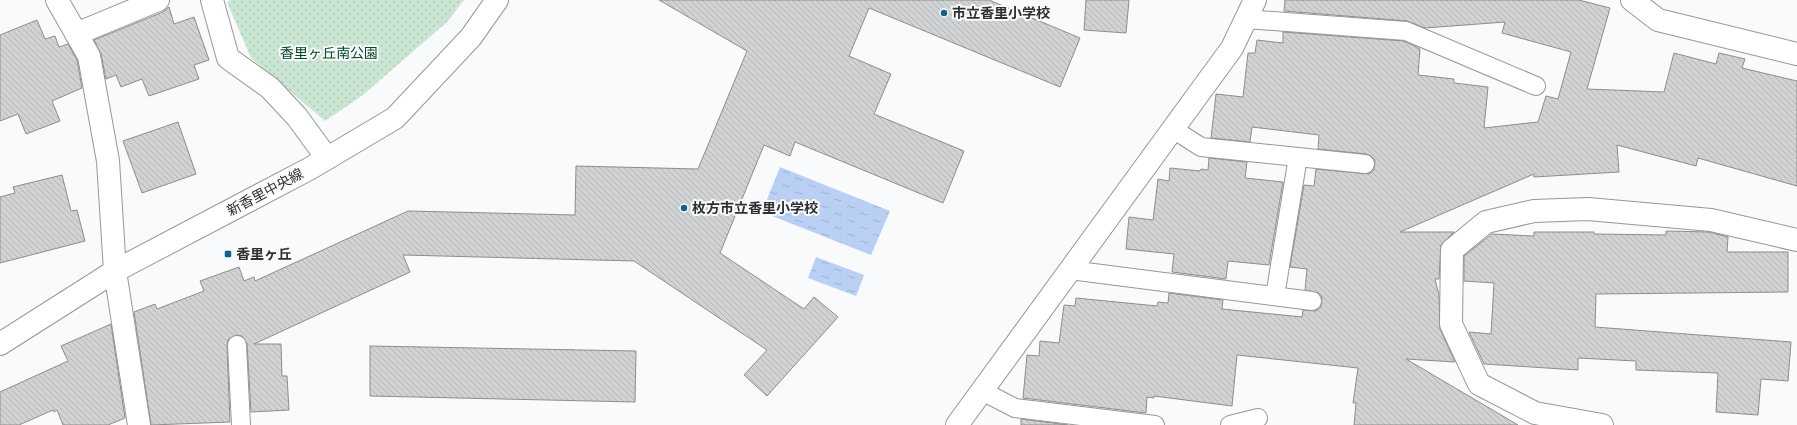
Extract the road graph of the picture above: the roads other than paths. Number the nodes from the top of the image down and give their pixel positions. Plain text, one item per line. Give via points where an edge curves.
1 (56, 0) edge
2 (158, 0) edge
3 (212, 0) edge
4 (497, 0) edge
5 (1632, 0) edge
6 (1250, 9) edge
7 (76, 34) junction
8 (1797, 54) edge
9 (1536, 86) dead end
10 (1173, 129) junction
11 (1298, 157) junction
12 (327, 158) junction
13 (1365, 164) dead end
14 (1797, 240) edge
15 (1070, 270) junction
16 (115, 271) junction
17 (1275, 296) junction
18 (1312, 301) dead end
19 (0, 344) edge
20 (237, 345) dead end
21 (982, 391) junction
22 (1258, 418) dead end
23 (1534, 419) edge
24 (1098, 422) edge
25 (139, 425) edge
26 (241, 425) edge
27 (957, 425) edge
28 (1156, 425) edge
29 (1230, 425) edge
30 (1602, 425) edge

1 - 7 street
2 - 7 street
3 - 12 street via 228,58 270,88 297,117
4 - 12 street, 新香里中央線 via 471,37 395,118
5 - 8 street via 1658,20
6 - 9 lane via 1406,31
6 - 10 street via 1232,48
7 - 16 street via 89,56 108,160
10 - 11 lane via 1201,147
10 - 15 street
11 - 13 lane
11 - 17 lane
12 - 16 street, 新香里中央線
14 - 23 street via 1711,220 1588,209 1534,211 1486,222 1452,250 1451,324 1479,384
15 - 17 lane
15 - 21 street
16 - 19 street, 新香里中央線
16 - 25 street
17 - 18 lane
20 - 26 lane
21 - 24 lane via 1015,408
21 - 27 street
22 - 29 lane
23 - 30 street
24 - 28 lane

